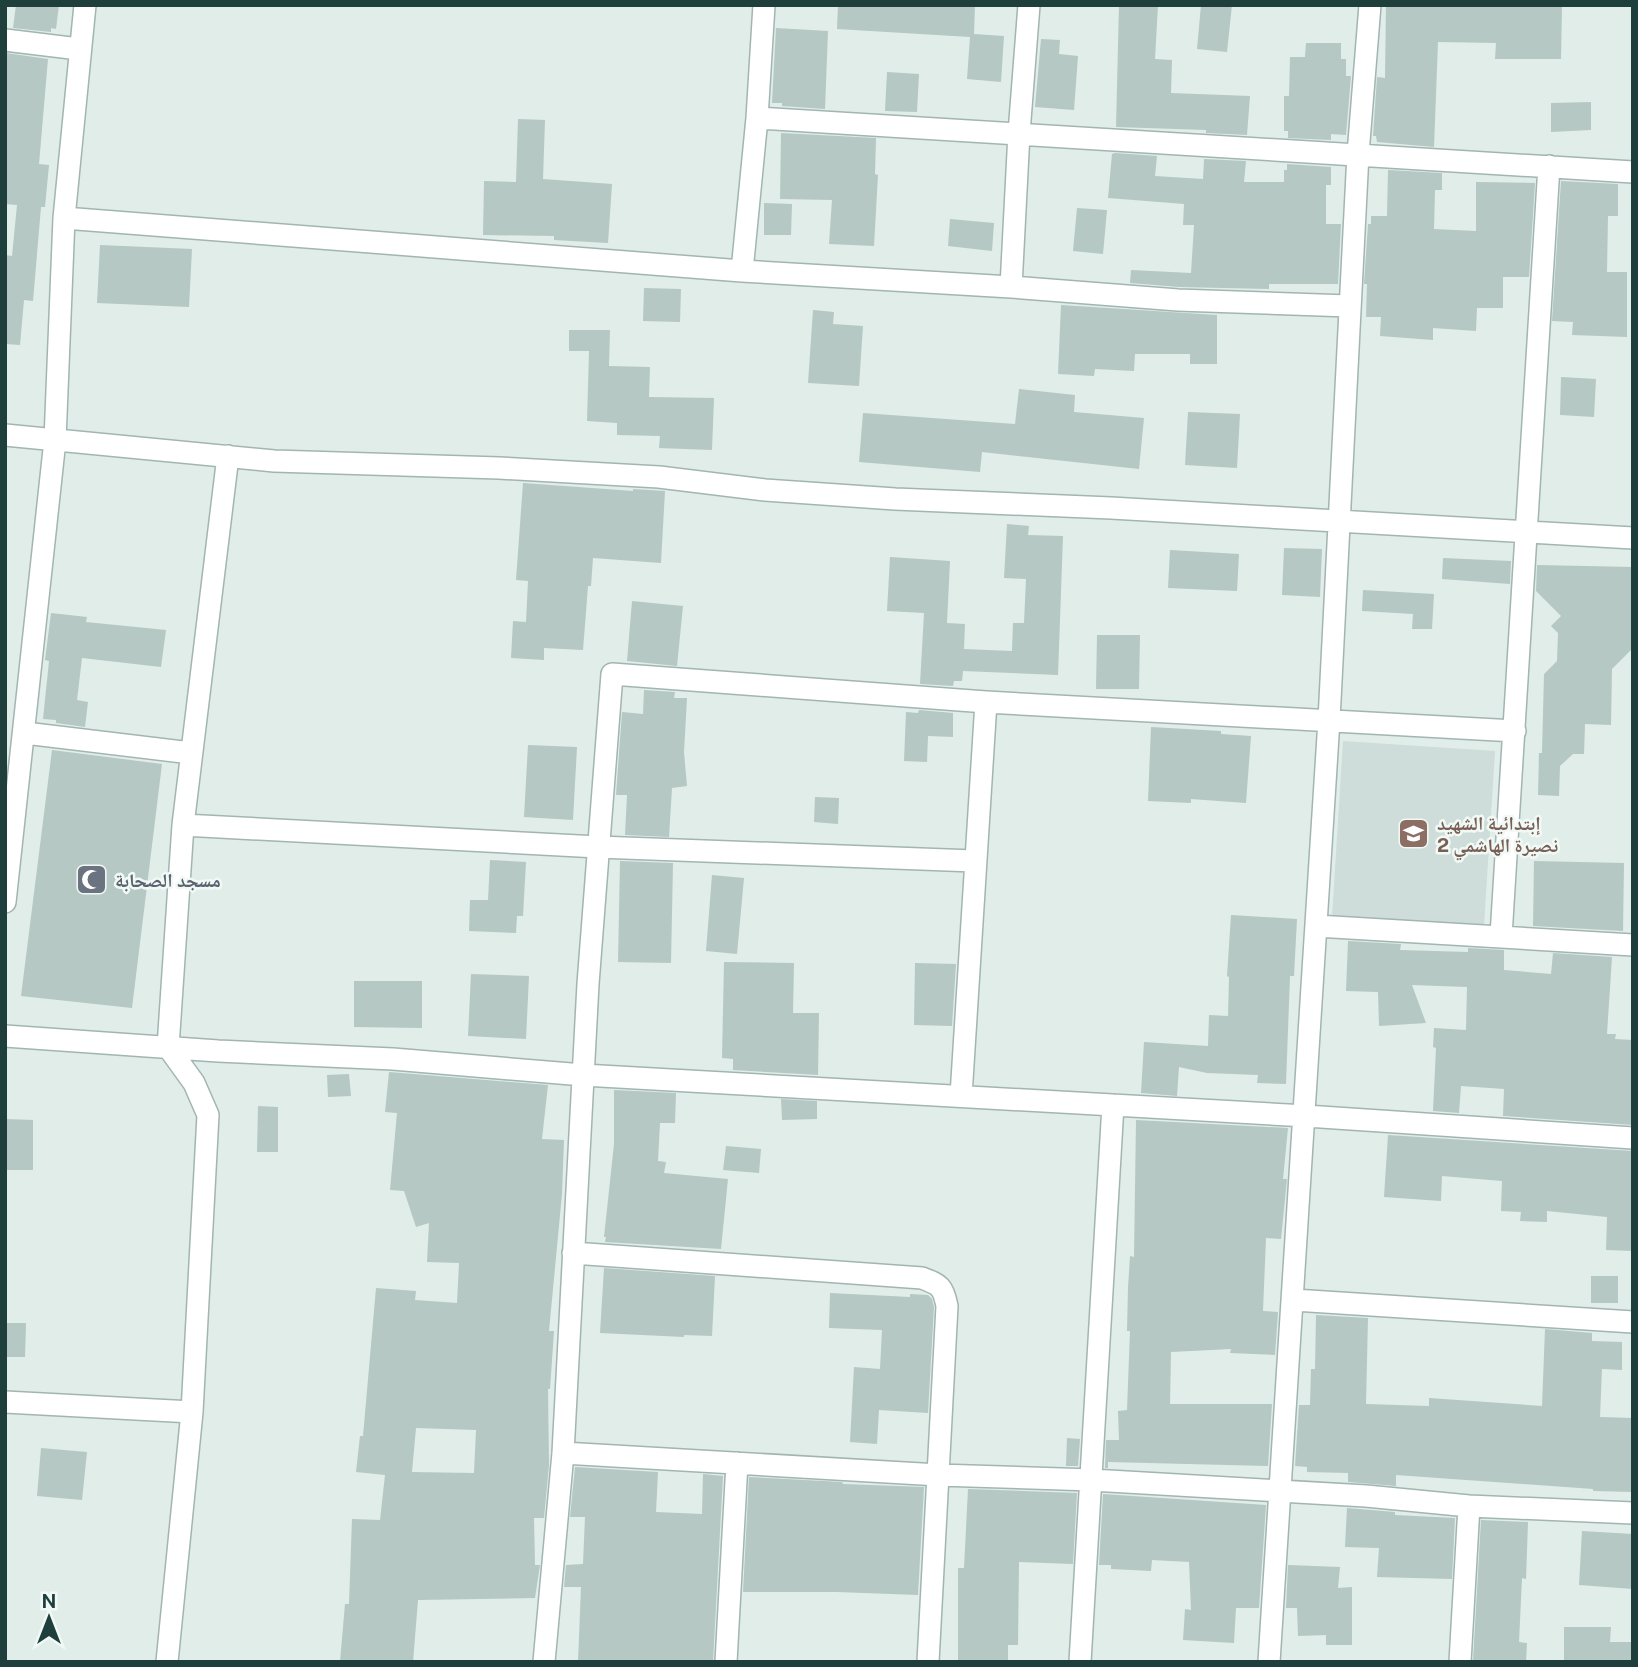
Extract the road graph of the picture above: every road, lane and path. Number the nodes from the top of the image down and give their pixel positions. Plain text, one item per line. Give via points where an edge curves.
1 (85, 5) edge
2 (764, 5) edge
3 (1029, 5) edge
4 (1370, 5) edge
5 (5, 40) edge
6 (79, 50) junction
7 (757, 118) junction
8 (1019, 134) junction
9 (1358, 154) junction
10 (1549, 166) junction
11 (1633, 172) edge
12 (64, 218) junction
13 (742, 271) junction
14 (1011, 287) junction
15 (1349, 306) junction
16 (5, 435) edge
17 (55, 440) junction
18 (228, 456) junction
19 (1339, 522) junction
20 (1526, 532) junction
21 (1633, 538) edge
22 (986, 702) junction
23 (1329, 720) junction
24 (1515, 731) junction
25 (25, 733) junction
26 (191, 753) junction
27 (183, 825) junction
28 (598, 848) junction
29 (974, 861) junction
30 (5, 902) edge
31 (1316, 926) junction
32 (1501, 936) junction
33 (1633, 945) edge
34 (5, 1036) edge
35 (168, 1046) junction
36 (583, 1075) junction
37 (961, 1096) junction
38 (1113, 1105) junction
39 (1306, 1116) junction
40 (1633, 1138) edge
41 (573, 1253) junction
42 (1294, 1300) junction
43 (1633, 1322) edge
44 (5, 1402) edge
45 (192, 1412) junction
46 (563, 1453) junction
47 (737, 1463) junction
48 (939, 1475) junction
49 (1092, 1480) junction
50 (1281, 1493) junction
51 (1469, 1506) junction
52 (1633, 1513) edge
53 (167, 1662) edge
54 (544, 1662) edge
55 (726, 1662) edge
56 (928, 1662) edge
57 (1080, 1662) edge
58 (1269, 1662) edge
59 (1460, 1662) edge

1 - 6 street
2 - 7 street
3 - 8 street
4 - 9 street
5 - 6 street
6 - 12 street
7 - 8 street
7 - 13 street
8 - 9 street
8 - 14 street
9 - 10 street
9 - 15 street
10 - 11 street
10 - 20 street
12 - 13 street
12 - 17 street
13 - 14 street
14 - 15 street via 1178,300
15 - 19 street
16 - 17 street
17 - 18 street
17 - 25 street
18 - 19 street via 499,468 895,499
18 - 26 street
19 - 20 street
19 - 23 street
20 - 21 street
20 - 24 street
22 - 23 street
22 - 28 street via 612,674
22 - 29 street
23 - 24 street
23 - 31 street
24 - 32 street
25 - 26 street
25 - 30 street
26 - 27 street
27 - 28 street
27 - 35 street
28 - 29 street
28 - 36 street
29 - 37 street
31 - 32 street
31 - 39 street
32 - 33 street
34 - 35 street
35 - 36 street
35 - 45 street via 194,1083 208,1115
36 - 37 street
36 - 41 street
37 - 38 street
38 - 39 street
38 - 49 street
39 - 40 street
39 - 42 street
41 - 46 street
41 - 48 street via 922,1278 938,1284 947,1306
42 - 43 street
42 - 50 street
44 - 45 street
45 - 53 street
46 - 47 street
46 - 54 street
47 - 48 street
47 - 55 street
48 - 49 street
48 - 56 street
49 - 50 street
49 - 57 street
50 - 51 street
50 - 58 street
51 - 52 street
51 - 59 street

